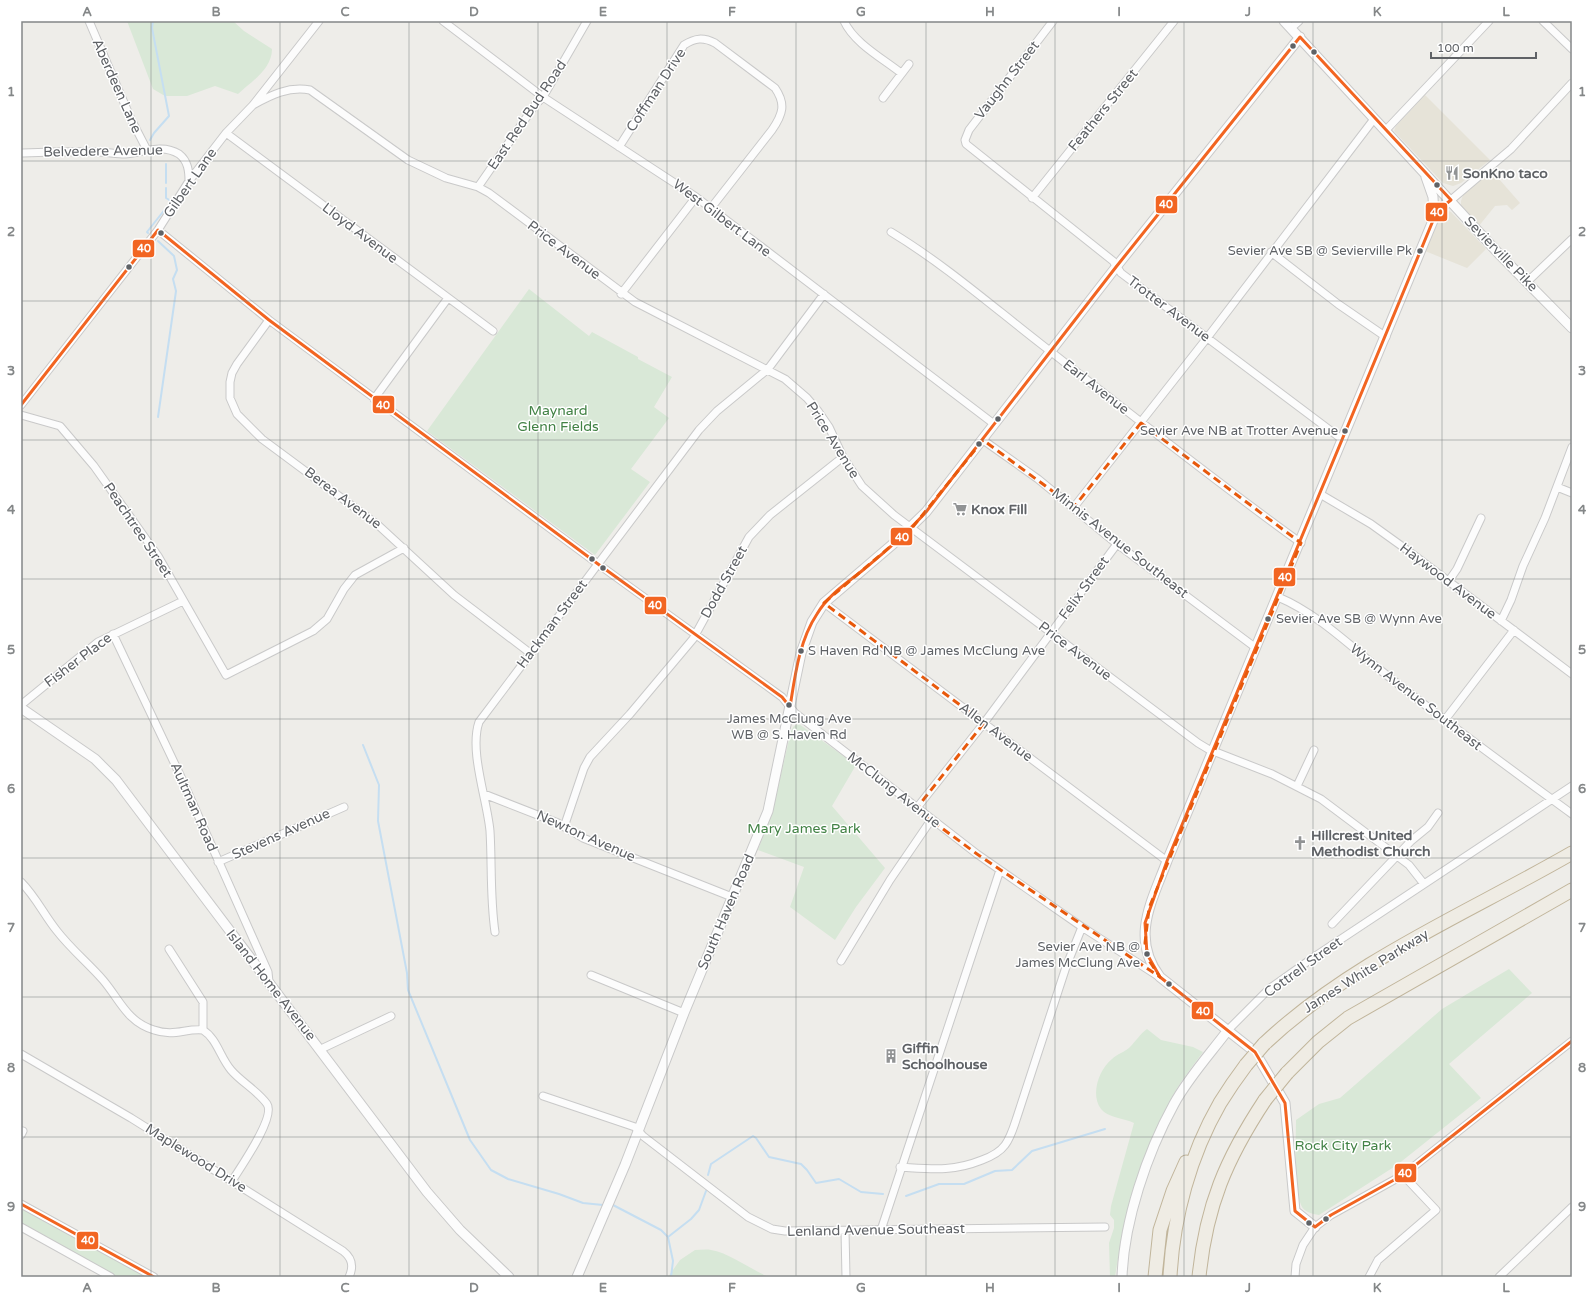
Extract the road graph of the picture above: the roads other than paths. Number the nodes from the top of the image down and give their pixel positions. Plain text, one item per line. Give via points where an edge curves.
1 (89, 21) edge
2 (319, 21) edge
3 (443, 21) edge
4 (587, 21) edge
5 (844, 21) edge
6 (1053, 21) edge
7 (1174, 21) edge
8 (1284, 21) edge
9 (1299, 21) edge
10 (1489, 21) edge
11 (1543, 21) edge
12 (1291, 28) junction
13 (1300, 37) junction
14 (1572, 49) edge
15 (909, 64) dead end
16 (902, 73) junction
17 (1572, 83) edge
18 (543, 97) junction
19 (883, 98) dead end
20 (253, 105) junction
21 (1374, 119) junction
22 (1385, 131) junction
23 (226, 133) junction
24 (965, 140) joint
25 (619, 147) junction
26 (147, 150) junction
27 (21, 153) edge
28 (1425, 174) junction
29 (189, 181) junction
30 (478, 187) junction
31 (696, 197) junction
32 (1032, 198) junction
33 (1450, 200) junction
34 (711, 208) junction
35 (1434, 220) junction
36 (158, 230) junction
37 (891, 232) dead end
38 (1572, 238) edge
39 (1271, 252) junction
40 (1116, 267) junction
41 (1527, 282) junction
42 (621, 294) junction
43 (824, 294) junction
44 (448, 298) junction
45 (269, 320) junction
46 (1572, 328) edge
47 (494, 331) dead end
48 (1386, 337) junction
49 (1207, 338) junction
50 (1051, 352) junction
51 (768, 369) junction
52 (374, 399) junction
53 (21, 405) edge
54 (21, 415) edge
55 (1141, 423) junction
56 (994, 424) junction
57 (983, 440) junction
58 (1343, 440) junction
59 (1572, 447) edge
60 (843, 457) junction
61 (1556, 488) junction
62 (1572, 493) edge
63 (1320, 494) junction
64 (1074, 508) junction
65 (1481, 518) dead end
66 (912, 528) junction
67 (1300, 543) junction
68 (1116, 544) junction
69 (404, 548) junction
70 (598, 564) junction
71 (1448, 582) junction
72 (1278, 597) junction
73 (183, 601) junction
74 (824, 604) junction
75 (1501, 621) junction
76 (1514, 630) junction
77 (1052, 633) junction
78 (113, 634) junction
79 (695, 635) junction
80 (1256, 648) junction
81 (530, 653) junction
82 (1572, 674) edge
83 (21, 704) edge
84 (790, 707) junction
85 (21, 708) edge
86 (1444, 720) junction
87 (984, 723) junction
88 (1314, 750) dead end
89 (1214, 751) junction
90 (1297, 786) junction
91 (1572, 786) edge
92 (484, 794) junction
93 (1552, 800) junction
94 (344, 806) dead end
95 (916, 809) junction
96 (1438, 813) dead end
97 (1572, 814) edge
98 (932, 820) junction
99 (564, 827) junction
100 (1572, 852) edge
101 (1398, 857) junction
102 (1167, 861) junction
103 (218, 862) junction
104 (1000, 870) junction
105 (21, 882) edge
106 (1424, 884) junction
107 (1572, 890) edge
108 (732, 897) junction
109 (1332, 924) dead end
110 (1082, 927) junction
111 (495, 932) dead end
112 (169, 949) dead end
113 (841, 961) dead end
114 (591, 975) dead end
115 (1160, 977) junction
116 (269, 982) junction
117 (684, 1013) junction
118 (391, 1016) dead end
119 (203, 1030) junction
120 (1228, 1030) junction
121 (1572, 1042) edge
122 (321, 1049) junction
123 (21, 1054) edge
124 (543, 1096) dead end
125 (1220, 1103) junction
126 (639, 1131) junction
127 (900, 1166) junction
128 (1403, 1175) junction
129 (232, 1181) junction
130 (21, 1204) edge
131 (1572, 1207) edge
132 (21, 1227) edge
133 (1105, 1227) dead end
134 (1315, 1227) junction
135 (881, 1230) junction
136 (845, 1231) junction
137 (111, 1277) edge
138 (154, 1277) edge
139 (349, 1277) edge
140 (508, 1277) edge
141 (577, 1277) edge
142 (846, 1277) edge
143 (1122, 1277) edge
144 (1155, 1277) edge
145 (1170, 1277) edge
146 (1199, 1277) edge
147 (1295, 1277) edge
148 (1369, 1277) edge
149 (1499, 1277) edge

1 - 26 street, Aberdeen Lane
2 - 20 street, Gilbert Lane
3 - 18 street, West Gilbert Lane
4 - 18 street, East Red Bud Road
5 - 16 street via 856,38
6 - 24 street, Vaughn Street via 969,130
7 - 32 street, Feathers Street
8 - 12 street, Sevierville Pike
9 - 12 street
10 - 22 street
11 - 14 street
12 - 13 street, Sevierville Pike
13 - 21 street, Sevierville Pike
13 - 40 street, South Haven Road
15 - 16 street
16 - 19 street
17 - 33 street via 1511,149
18 - 25 street, West Gilbert Lane
18 - 30 street, East Red Bud Road via 534,105
20 - 23 street, Gilbert Lane
20 - 30 street, Price Avenue via 280,92 300,88 310,90 408,160 446,178
21 - 22 street, Sevierville Pike
21 - 39 street
22 - 28 street, Sevierville Pike
23 - 29 street, Gilbert Lane
23 - 44 street, Lloyd Avenue
24 - 32 street, Trotter Avenue via 972,150
25 - 31 street, West Gilbert Lane
25 - 34 street, Coffman Drive via 684,45 698,38 715,43 774,88 780,95 783,109 772,130
26 - 27 street, Belvedere Avenue via 126,154 63,151
26 - 29 street, Belvedere Avenue via 168,150 185,159 189,168
28 - 33 street, Sevierville Pike
28 - 35 street via 1433,197
29 - 36 street, Gilbert Lane
30 - 42 street, Price Avenue
31 - 34 street, West Gilbert Lane
31 - 42 street
32 - 40 street, Trotter Avenue via 1113,261
33 - 35 street via 1437,211
33 - 41 street, Sevierville Pike
34 - 43 street, West Gilbert Lane
35 - 48 street
36 - 45 street, McClung Avenue
36 - 53 street, Gilbert Lane
37 - 50 street, Earl Avenue via 916,247
38 - 41 street
39 - 48 street
39 - 49 street
40 - 49 street, Trotter Avenue
40 - 50 street, South Haven Road
41 - 46 street, Sevierville Pike
42 - 51 street, Price Avenue
43 - 51 street, Hackman Street
43 - 56 street, West Gilbert Lane
44 - 47 street, Lloyd Avenue
44 - 52 street
45 - 52 street, McClung Avenue
45 - 69 street, Berea Avenue via 232,373 230,398 237,414 262,439 378,524
48 - 58 street
49 - 55 street
49 - 58 street, Trotter Avenue
50 - 55 street, Earl Avenue
50 - 56 street, South Haven Road
51 - 60 street, Price Avenue via 785,378 810,402 829,427
51 - 70 street, Hackman Street via 717,411 699,430
52 - 70 street, McClung Avenue
54 - 73 street, Peachtree Street via 55,424 66,431 141,530
55 - 64 street
55 - 67 street, Earl Avenue
56 - 57 street, South Haven Road
57 - 64 street, Minnis Avenue Southeast
57 - 66 street, South Haven Road
58 - 63 street
59 - 61 street
60 - 66 street, Price Avenue via 872,496
60 - 79 street, Dodd Street via 770,515 749,538
61 - 62 street
61 - 75 street
63 - 67 street
63 - 71 street, Haywood Avenue via 1371,524
64 - 68 street, Minnis Avenue Southeast
65 - 71 street via 1457,569
66 - 74 street, South Haven Road
66 - 77 street, Price Avenue
67 - 72 street
68 - 77 street, Felix Street
68 - 80 street, Minnis Avenue Southeast
69 - 73 street, Peachtree Street via 355,575 327,619 313,631 226,675
69 - 81 street, Berea Avenue via 454,595
70 - 79 street, McClung Avenue
70 - 81 street, Hackman Street
71 - 75 street, Haywood Avenue
72 - 80 street
72 - 86 street, Wynn Avenue Southeast via 1327,628
73 - 78 street, Fisher Place
74 - 84 street, South Haven Road via 812,622 805,640
74 - 87 street, Allen Avenue
75 - 76 street, Haywood Avenue
76 - 82 street, Haywood Avenue
76 - 86 street
77 - 87 street, Felix Street via 1016,677
77 - 89 street, Price Avenue via 1198,743
78 - 83 street, Fisher Place via 98,642
78 - 103 street, Aultman Road
79 - 84 street, McClung Avenue via 782,697
79 - 99 street, Dodd Street via 630,714 590,757 579,779
80 - 89 street
81 - 92 street, Hackman Street via 479,722 476,730
84 - 95 street, McClung Avenue
84 - 108 street, South Haven Road via 768,811
85 - 116 street, Island Home Avenue via 95,759 112,774
86 - 93 street, Wynn Avenue Southeast
87 - 95 street, Felix Street
87 - 102 street, Allen Avenue
88 - 90 street
89 - 90 street, Price Avenue
89 - 102 street
90 - 101 street, Price Avenue via 1321,799
91 - 93 street, Cottrell Street
92 - 99 street, Newton Avenue
92 - 111 street, Hackman Street via 490,830
93 - 97 street, Wynn Avenue Southeast
93 - 106 street, Cottrell Street
94 - 103 street, Stevens Avenue
95 - 98 street, McClung Avenue
96 - 101 street via 1428,827 1411,841
98 - 104 street, McClung Avenue
98 - 113 street via 890,880
99 - 108 street, Newton Avenue via 583,838
100 - 125 highway, James White Parkway, bridge via 1393,952 1318,998 1264,1044
101 - 106 street, Price Avenue via 1409,865
101 - 109 street
102 - 115 street via 1149,908 1144,934 1147,954
103 - 116 street, Aultman Road via 268,972
104 - 110 street, McClung Avenue
104 - 127 street
105 - 119 street via 37,899 56,929 104,981 135,1022 165,1033
106 - 120 street, Cottrell Street via 1269,989
107 - 146 highway, bridge via 1348,1018 1318,1042 1287,1073 1265,1100 1226,1167 1210,1212
108 - 117 street, South Haven Road
110 - 115 street, McClung Avenue
110 - 127 street via 1066,967 1018,1117 1004,1146 985,1159 956,1169
112 - 119 street via 203,1002
114 - 117 street
115 - 120 street
116 - 122 street, Island Home Avenue
117 - 126 street, South Haven Road
118 - 122 street
119 - 129 street via 213,1039 225,1063 266,1102 268,1107 259,1135
120 - 134 street via 1255,1052 1285,1103 1295,1211
120 - 143 street, Cottrell Street via 1174,1103 1149,1157 1131,1217 1122,1262
121 - 128 street
122 - 140 street, Island Home Avenue via 435,1202
123 - 129 street, Maplewood Drive via 115,1108
124 - 126 street, Lenland Avenue Southeast via 635,1127
125 - 144 highway via 1193,1146 1173,1191 1160,1230
125 - 145 highway, James White Parkway via 1201,1142 1181,1198 1171,1251
126 - 136 street, Lenland Avenue Southeast via 742,1212 772,1230
126 - 141 street, South Haven Road
127 - 135 street
128 - 134 street via 1331,1214
128 - 148 street via 1436,1210 1378,1260
129 - 139 street, Maplewood Drive via 343,1250 350,1256 352,1264
130 - 138 street
131 - 149 street
132 - 137 street
133 - 135 street, Lenland Avenue Southeast
134 - 147 street via 1303,1245 1296,1264
135 - 136 street, Lenland Avenue Southeast
136 - 142 street

